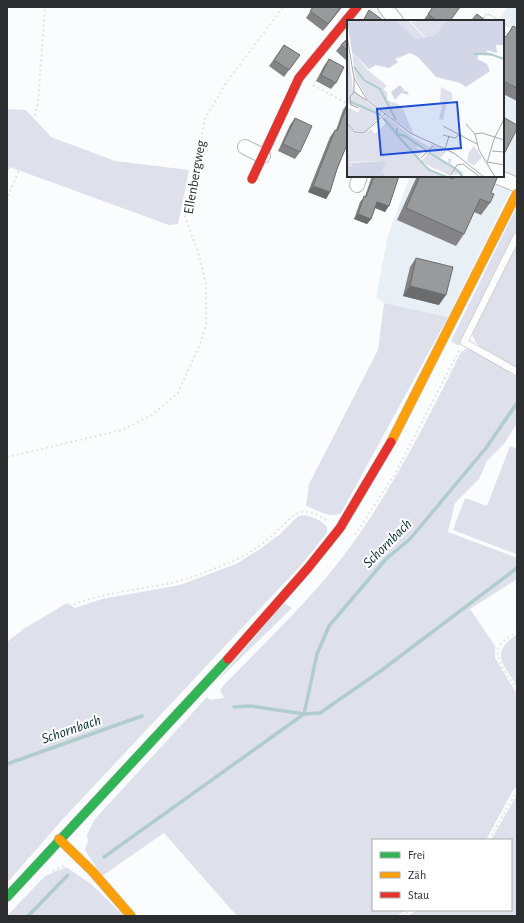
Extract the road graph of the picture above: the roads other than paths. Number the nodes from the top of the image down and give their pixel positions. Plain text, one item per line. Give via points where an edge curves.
1 (357, 7) edge
2 (385, 7) edge
3 (395, 20) edge
4 (504, 28) edge
5 (517, 35) edge
6 (245, 147) dead end
7 (263, 156) junction
8 (498, 177) edge
9 (252, 179) dead end
10 (517, 185) edge
11 (517, 193) edge
12 (517, 236) edge
13 (517, 372) edge
14 (59, 839) junction
15 (7, 897) edge
16 (131, 916) edge

1 - 7 street via 300,78
2 - 3 street
4 - 5 lane
6 - 7 street
7 - 9 street
8 - 10 street
11 - 14 street via 397,431 340,528 258,626
12 - 13 lane via 464,342
14 - 15 street
14 - 16 street via 92,871

